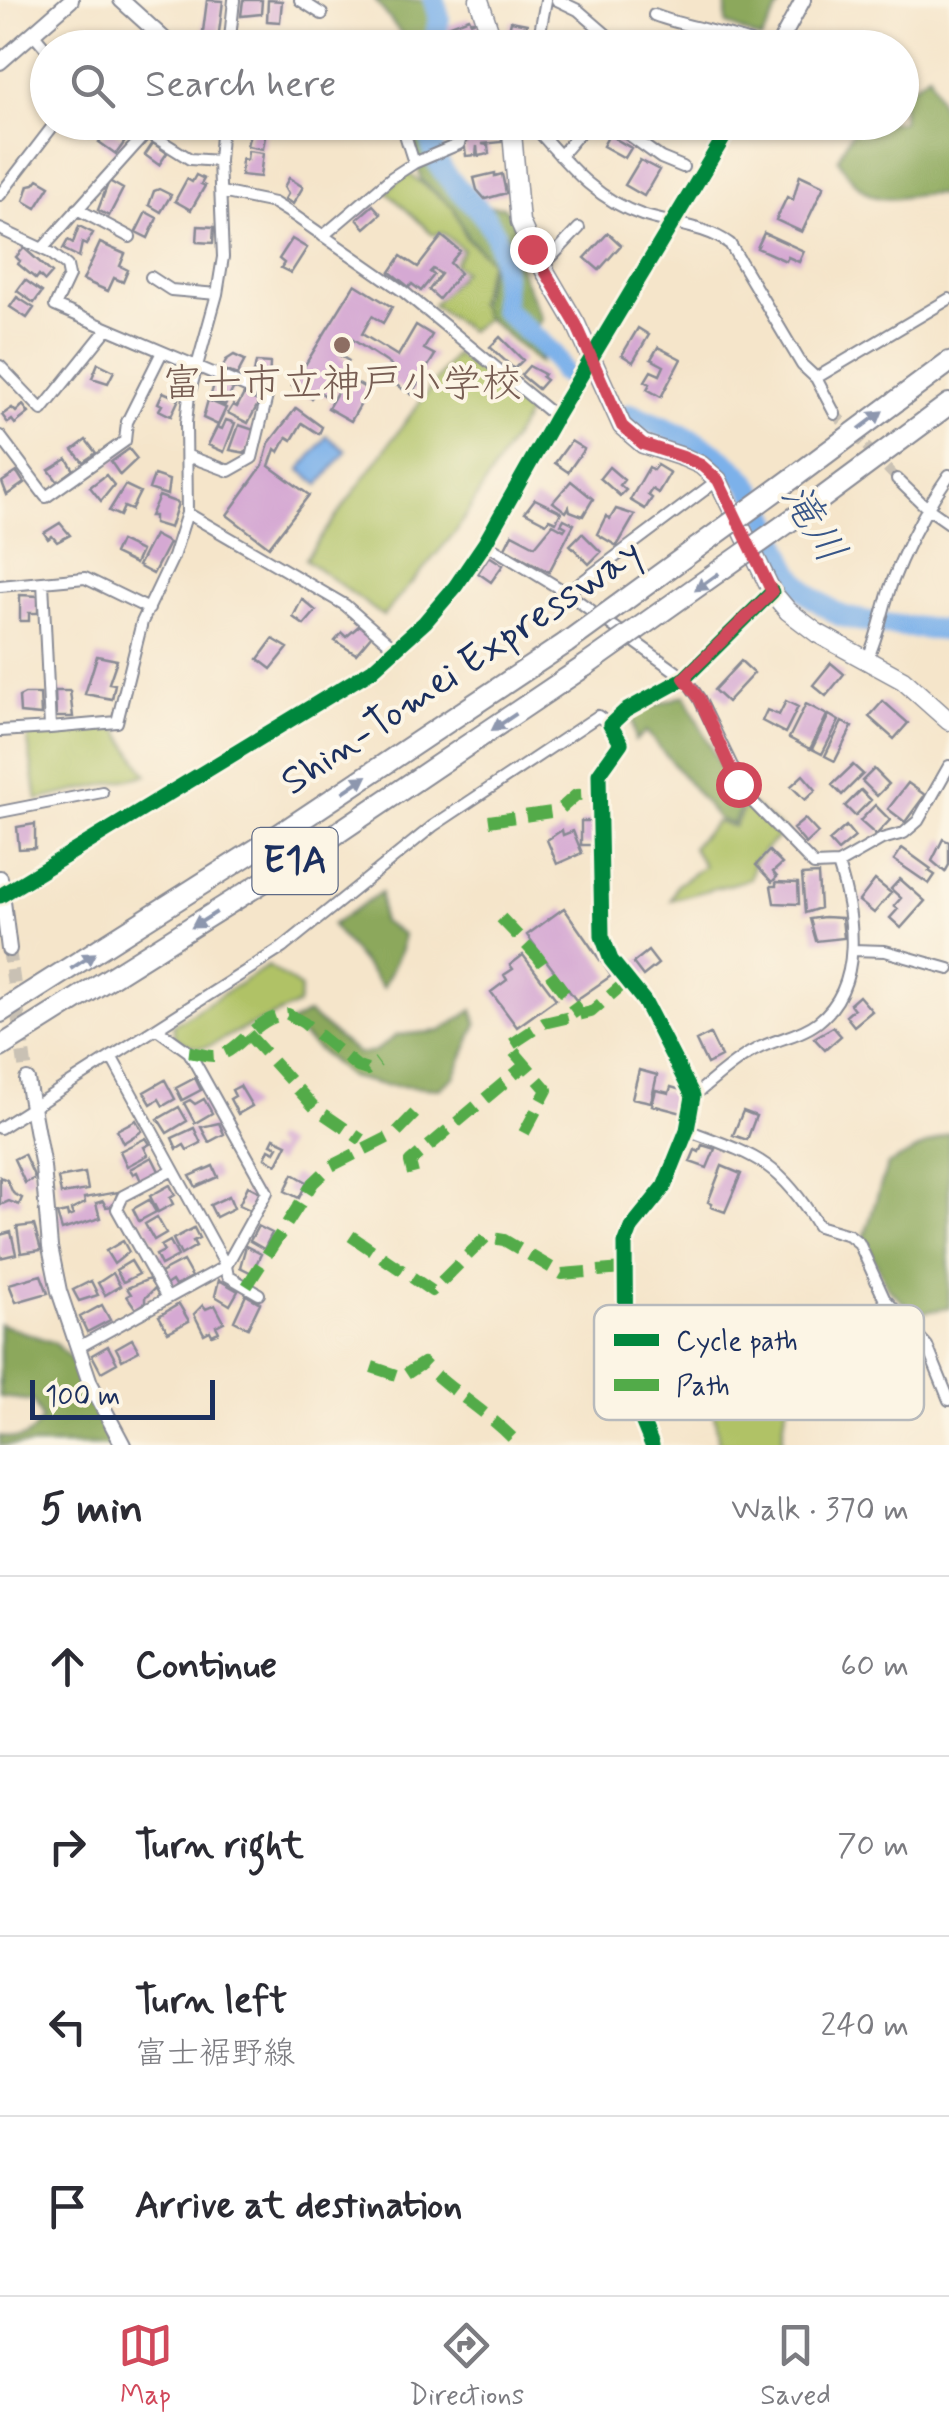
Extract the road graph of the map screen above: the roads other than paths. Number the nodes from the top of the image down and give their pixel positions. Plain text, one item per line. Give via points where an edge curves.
1 (70, 0) edge
2 (121, 0) edge
3 (234, 0) edge
4 (300, 0) edge
5 (478, 0) edge
6 (546, 0) edge
7 (557, 0) edge
8 (803, 0) edge
9 (322, 14) dead end
10 (654, 14) dead end
11 (36, 30) edge
12 (154, 30) edge
13 (231, 30) edge
14 (489, 30) edge
15 (540, 30) edge
16 (601, 30) edge
17 (702, 30) edge
18 (787, 30) edge
19 (30, 36) edge
20 (0, 62) edge
21 (42, 140) edge
22 (140, 140) edge
23 (160, 140) edge
24 (221, 140) edge
25 (407, 140) edge
26 (460, 140) edge
27 (520, 140) edge
28 (540, 140) edge
29 (574, 140) edge
30 (636, 140) edge
31 (723, 140) edge
32 (560, 156) junction
33 (219, 161) junction
34 (414, 164) junction
35 (683, 167) dead end
36 (221, 192) junction
37 (0, 195) edge
38 (76, 209) junction
39 (676, 222) junction
40 (579, 228) dead end
41 (0, 229) edge
42 (130, 236) dead end
43 (322, 236) junction
44 (43, 248) junction
45 (542, 267) junction
46 (151, 277) dead end
47 (217, 294) junction
48 (949, 298) edge
49 (107, 329) junction
50 (162, 352) junction
51 (592, 356) junction
52 (949, 362) edge
53 (195, 365) junction
54 (0, 366) edge
55 (816, 378) junction
56 (949, 404) edge
57 (835, 414) tunnel mouth
58 (556, 417) junction
59 (0, 436) edge
60 (188, 456) junction
61 (949, 474) edge
62 (898, 479) tunnel mouth
63 (718, 480) junction
64 (926, 507) junction
65 (187, 513) junction
66 (949, 523) edge
67 (485, 543) junction
68 (43, 582) junction
69 (0, 586) edge
70 (772, 592) junction
71 (567, 593) junction
72 (148, 609) junction
73 (396, 650) junction
74 (867, 660) junction
75 (684, 678) junction
76 (949, 720) edge
77 (610, 725) junction
78 (50, 728) junction
79 (0, 731) edge
80 (949, 766) edge
81 (102, 792) dead end
82 (0, 812) edge
83 (838, 864) junction
84 (1, 889) edge
85 (9, 949) dead end
86 (852, 950) junction
87 (949, 969) edge
88 (0, 1012) edge
89 (156, 1029) junction
90 (0, 1047) edge
91 (112, 1058) junction
92 (28, 1080) tunnel mouth
93 (693, 1096) junction
94 (33, 1110) junction
95 (0, 1128) edge
96 (686, 1130) junction
97 (173, 1170) junction
98 (226, 1266) junction
99 (260, 1294) dead end
100 (166, 1298) junction
101 (625, 1305) edge
102 (890, 1305) edge
103 (924, 1343) edge
104 (77, 1348) junction
105 (949, 1400) edge
106 (642, 1420) edge
107 (123, 1445) edge
108 (652, 1445) edge

1 - 11 street
2 - 12 street
3 - 13 street
4 - 9 street
5 - 14 main road
6 - 15 street
7 - 16 street
8 - 18 street
10 - 17 street
19 - 20 street
21 - 37 street
22 - 38 street
23 - 33 street via 190,159
24 - 33 street
25 - 34 street
26 - 34 street
27 - 45 main road via 520,222
28 - 32 street
29 - 32 street
30 - 35 street
31 - 39 street
32 - 39 street via 605,196 642,215
33 - 36 street
34 - 43 street
36 - 43 street via 274,203
36 - 47 street
38 - 42 street
38 - 44 street
39 - 51 street
39 - 55 street via 730,244
40 - 45 street
41 - 44 street
43 - 58 street via 404,292
44 - 49 street via 67,266 69,276 54,306
45 - 51 main road
46 - 47 street via 171,290
47 - 53 street
48 - 55 street
49 - 50 street
49 - 54 street via 42,410
50 - 53 street
50 - 59 street via 127,422 125,441 46,497
51 - 58 street
51 - 63 main road via 629,434 701,465
88 -> 52 highway, Shin-Tomei Expressway / E1A, bridge via 566,643
53 - 60 street
53 - 60 street via 268,396 252,458 229,472
55 - 57 street
56 -> 90 highway, Shin-Tomei Expressway / E1A, bridge via 585,666 287,867
58 - 67 street
60 - 65 street
61 - 64 street
62 - 64 street
63 - 70 main road
63 - 71 street
64 - 66 street
64 - 74 street
65 - 72 street
65 - 73 street via 345,605
67 - 71 street
67 - 73 street via 455,587
68 - 69 street
68 - 72 street via 85,578
68 - 78 street
70 - 74 main road via 816,633
70 - 75 street
71 - 75 street
72 - 78 street via 117,722
73 - 84 street via 341,690
74 - 76 main road
75 - 77 street
75 - 83 street via 746,795 814,865
77 - 89 street via 598,716 434,826 282,948
77 - 93 street via 621,743 600,774 602,936
78 - 79 street
80 - 83 street via 904,833
81 - 82 street
83 - 86 street
84 - 85 street
86 - 87 street
86 - 93 street via 843,990 823,1018 753,1050
89 - 91 street
89 - 98 street via 189,1052 267,1192
91 - 94 street
91 - 97 street
92 - 94 street
93 - 96 street
94 - 95 street
94 - 104 street via 58,1291
96 - 101 street via 664,1187 625,1244
96 - 102 street via 762,1160 801,1196 818,1226 859,1243
97 - 98 street
97 - 100 street via 123,1196 117,1208
98 - 99 street via 228,1276
98 - 100 street
100 - 104 street
103 - 105 street
104 - 107 street
106 - 108 street

